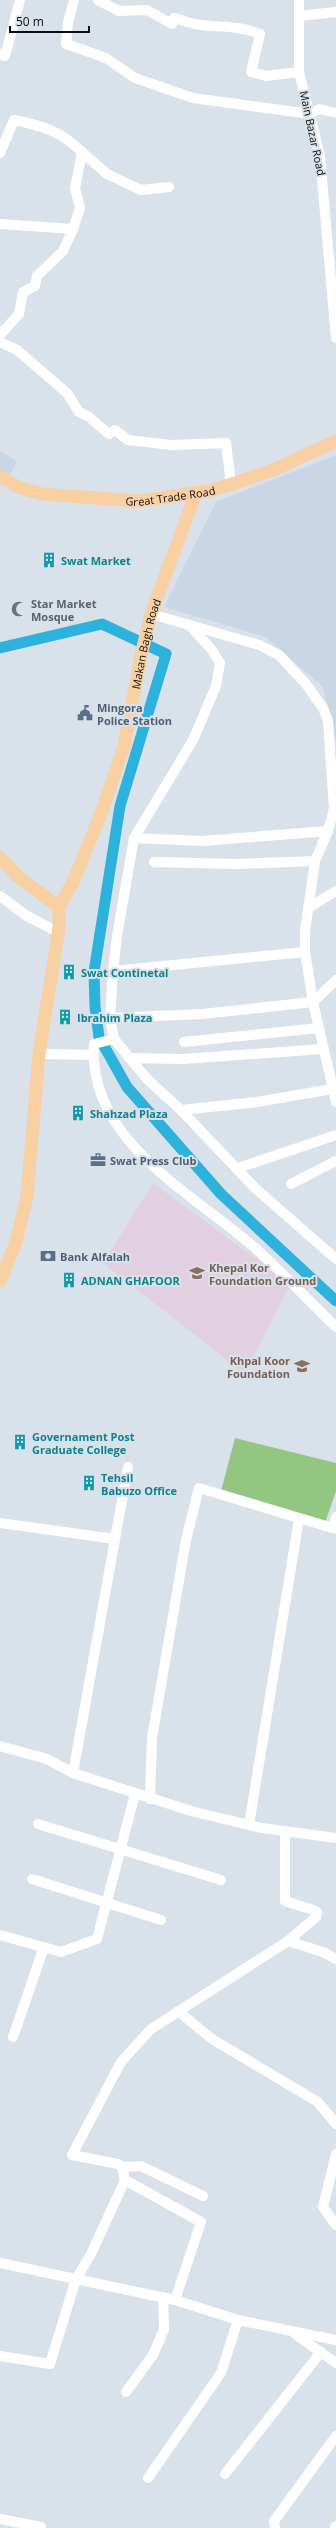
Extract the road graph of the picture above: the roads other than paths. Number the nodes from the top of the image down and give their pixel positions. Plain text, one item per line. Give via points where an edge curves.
1 (20, 0) edge
2 (74, 0) edge
3 (98, 0) edge
4 (299, 0) edge
5 (336, 12) edge
6 (299, 16) junction
7 (0, 54) edge
8 (299, 72) junction
9 (336, 113) edge
10 (310, 114) junction
11 (82, 152) junction
12 (0, 153) edge
13 (169, 187) dead end
14 (0, 224) edge
15 (73, 229) junction
16 (0, 335) edge
17 (336, 338) edge
18 (0, 342) edge
19 (336, 441) edge
20 (0, 476) edge
21 (231, 484) junction
22 (196, 493) junction
23 (151, 614) junction
24 (191, 627) junction
25 (334, 783) edge
26 (328, 831) junction
27 (134, 838) junction
28 (0, 857) edge
29 (315, 861) junction
30 (154, 862) dead end
31 (336, 890) edge
32 (0, 896) edge
33 (59, 907) junction
34 (308, 908) junction
35 (59, 933) junction
36 (305, 952) junction
37 (113, 970) junction
38 (336, 980) edge
39 (313, 1002) junction
40 (110, 1018) junction
41 (319, 1028) junction
42 (112, 1039) junction
43 (184, 1042) dead end
44 (323, 1049) junction
45 (40, 1054) junction
46 (93, 1055) junction
47 (129, 1058) junction
48 (332, 1089) junction
49 (336, 1102) edge
50 (181, 1110) junction
51 (336, 1135) edge
52 (336, 1161) edge
53 (238, 1168) junction
54 (291, 1184) dead end
55 (336, 1259) edge
56 (3, 1266) edge
57 (0, 1281) edge
58 (0, 1291) edge
59 (336, 1327) edge
60 (128, 1467) dead end
61 (336, 1517) edge
62 (299, 1519) junction
63 (0, 1523) edge
64 (335, 1528) edge
65 (115, 1539) junction
66 (0, 1746) edge
67 (73, 1773) junction
68 (135, 1794) junction
69 (150, 1799) junction
70 (38, 1824) dead end
71 (249, 1825) junction
72 (285, 1832) junction
73 (336, 1838) edge
74 (121, 1850) junction
75 (32, 1879) dead end
76 (221, 1880) dead end
77 (106, 1904) junction
78 (161, 1920) dead end
79 (0, 1935) edge
80 (288, 1940) junction
81 (44, 1947) junction
82 (336, 1959) edge
83 (178, 2011) junction
84 (13, 2037) dead end
85 (336, 2124) edge
86 (336, 2154) edge
87 (122, 2167) junction
88 (125, 2180) junction
89 (203, 2196) dead end
90 (336, 2225) edge
91 (0, 2263) edge
92 (76, 2279) junction
93 (163, 2297) junction
94 (175, 2300) junction
95 (238, 2320) junction
96 (292, 2332) junction
97 (336, 2340) edge
98 (321, 2352) junction
99 (0, 2356) edge
100 (336, 2363) edge
101 (126, 2392) dead end
102 (336, 2436) edge
103 (225, 2474) dead end
104 (148, 2478) dead end
105 (2, 2523) edge
106 (41, 2527) edge
107 (275, 2528) edge

1 - 7 street via 5,56
2 - 10 street via 66,44 106,58 135,78 193,98
3 - 8 street via 118,11 147,10 172,24 174,18 200,25 232,26 260,34 251,72 266,76
4 - 6 street, Main Bazar Road
5 - 6 street
6 - 8 street, Main Bazar Road
8 - 10 street, Main Bazar Road
9 - 10 street via 319,109
10 - 17 street, Main Bazar Road via 322,170
11 - 12 street via 71,141 48,127 14,120
11 - 13 street via 107,174 141,190
11 - 15 street via 75,188 80,208
14 - 15 street
15 - 16 street via 63,251 37,276 35,286 24,292 19,314
18 - 21 street via 18,350 67,394 79,412 109,434 115,430 128,440 171,445 226,443
19 - 21 main road, Great Trade Road via 274,470
20 - 22 main road, Great Trade Road via 18,487 42,494 76,497 138,501
21 - 22 main road, Great Trade Road
22 - 23 main road, Makan Bagh Road
23 - 24 street
23 - 33 main road, Makan Bagh Road via 124,746 101,814 73,882
24 - 25 street via 259,645 279,655 306,684 323,708 328,721
24 - 27 street via 220,663 216,686 193,740
25 - 26 street via 334,809
26 - 27 street via 202,841
26 - 29 street
27 - 37 street
28 - 33 main road via 17,876
29 - 30 street via 238,864
29 - 34 street
31 - 34 street
32 - 35 street via 27,916
33 - 35 main road, Makan Bagh Road
34 - 36 street
35 - 45 main road, Makan Bagh Road
36 - 37 street
36 - 39 street
37 - 40 street
38 - 39 street
39 - 40 street via 202,1014
39 - 41 street
40 - 42 street
41 - 43 street
41 - 44 street
42 - 46 street via 94,1044
42 - 47 street
44 - 47 street via 182,1059
44 - 48 street
45 - 46 street
45 - 56 main road via 27,1197 15,1245
45 - 58 main road via 30,1197 18,1244
46 - 59 street via 106,1108 150,1165 254,1247
47 - 50 street via 147,1079
48 - 49 street
48 - 50 street via 257,1102
50 - 53 street
51 - 53 street
52 - 54 street
53 - 55 street via 256,1188
56 - 57 main road
60 - 65 street
61 - 64 street
62 - 64 street
62 - 69 street via 199,1488 186,1540 152,1738
62 - 71 street
63 - 65 street
65 - 67 street
66 - 67 street via 47,1759
67 - 68 street
68 - 69 street
68 - 74 street
69 - 71 street
70 - 74 street
71 - 72 street
72 - 73 street
72 - 80 street via 285,1901 317,1912 316,1917
74 - 76 street
74 - 77 street
75 - 77 street
77 - 78 street
77 - 81 street via 97,1939 61,1952
79 - 81 street
80 - 82 street
80 - 83 street
81 - 84 street
83 - 85 street via 212,2039 318,2102
83 - 87 street via 152,2029 120,2062 72,2155
86 - 90 street via 322,2207
87 - 88 street
87 - 89 street via 141,2166
88 - 92 street via 91,2254
88 - 94 street via 202,2222
91 - 92 street
92 - 93 street
92 - 99 street via 50,2364
93 - 94 street
93 - 101 street via 164,2329 152,2355
94 - 95 street
95 - 96 street
95 - 104 street via 221,2373
96 - 97 street
96 - 98 street
98 - 100 street
98 - 103 street
102 - 107 street via 274,2521
105 - 106 street

